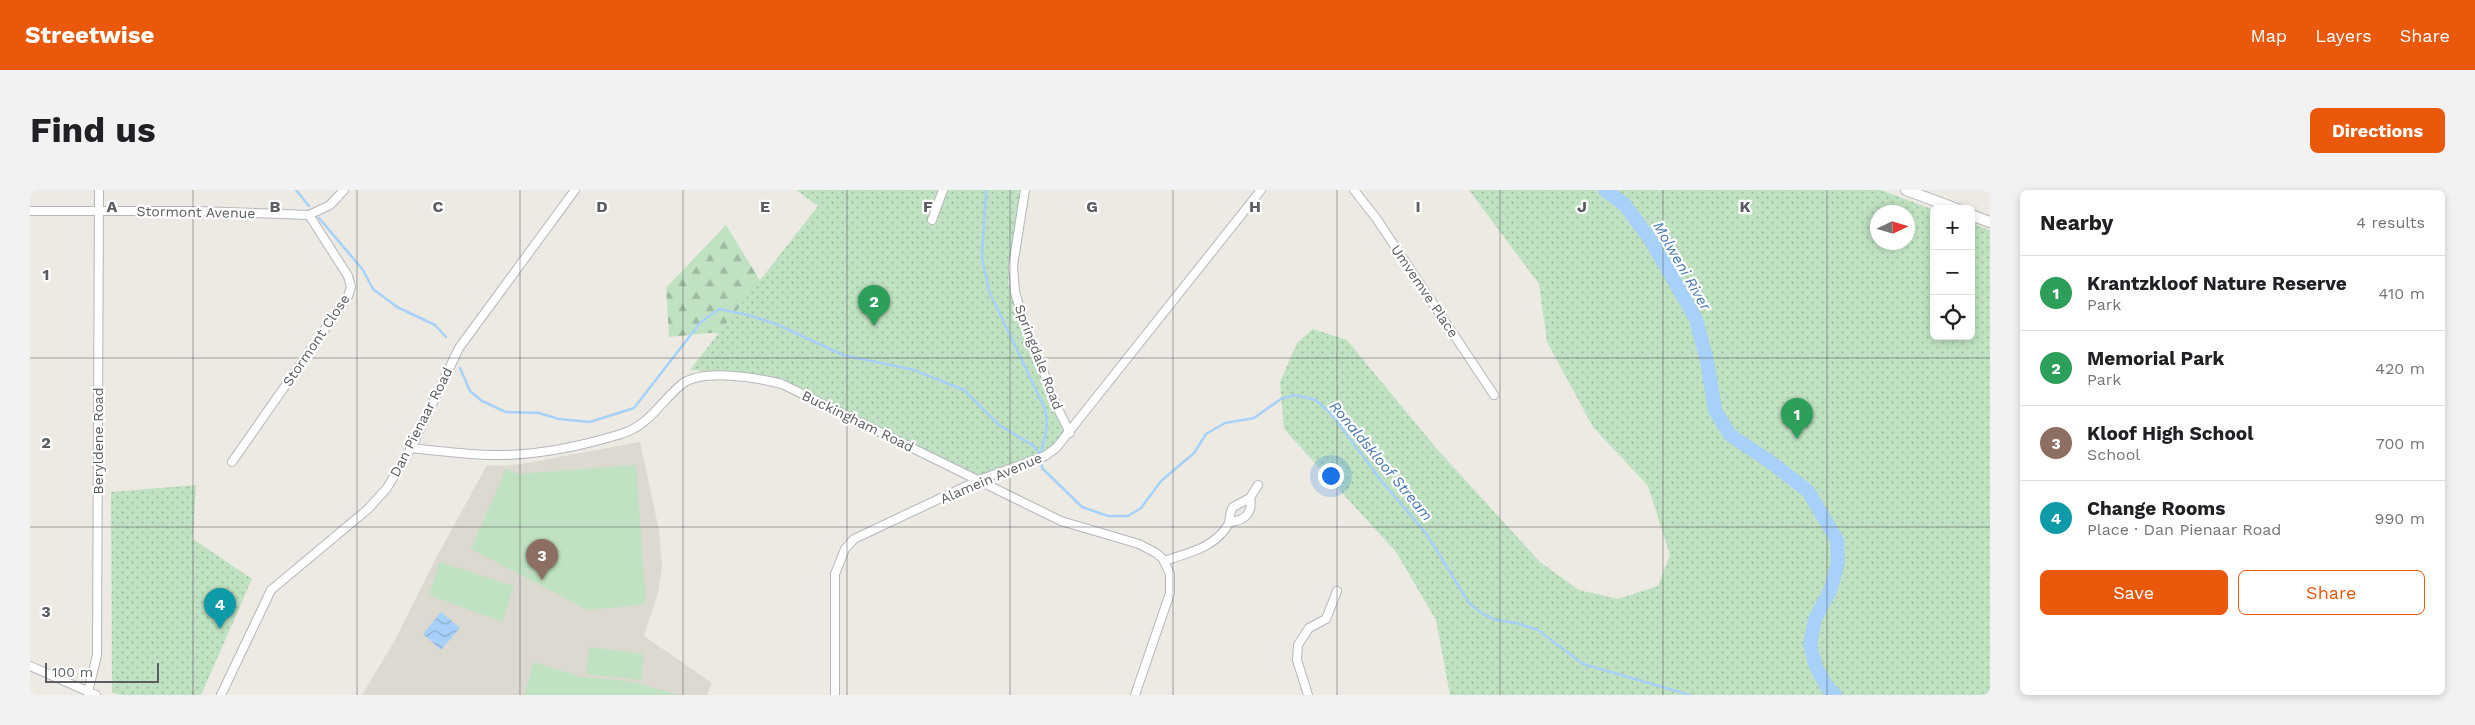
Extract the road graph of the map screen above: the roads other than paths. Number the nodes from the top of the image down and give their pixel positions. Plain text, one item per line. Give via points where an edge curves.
1 (100, 190) edge
2 (344, 190) edge
3 (575, 190) edge
4 (943, 190) edge
5 (1025, 190) edge
6 (1261, 190) edge
7 (1354, 190) edge
8 (1906, 190) edge
9 (1945, 205) edge
10 (30, 211) edge
11 (100, 212) junction
12 (309, 215) junction
13 (1975, 216) edge
14 (932, 220) dead end
15 (1990, 222) edge
16 (1494, 395) dead end
17 (1070, 433) junction
18 (411, 448) junction
19 (232, 462) dead end
20 (979, 480) junction
21 (1258, 486) dead end
22 (1250, 498) junction
23 (1229, 522) junction
24 (1164, 561) junction
25 (1337, 591) dead end
26 (30, 666) edge
27 (92, 693) edge
28 (223, 693) edge
29 (835, 695) edge
30 (1135, 695) edge
31 (1308, 695) edge

1 - 11 street, Beryldene Road
2 - 12 street, Stormont Avenue via 330,205
3 - 18 street, Dan Pienaar Road via 459,348
4 - 14 street
5 - 17 street, Springdale Road via 1013,266 1016,292 1024,322
6 - 17 street, Alamein Avenue
7 - 16 street, Umvemve Place
8 - 9 main road
10 - 11 street, Stormont Avenue
11 - 12 street, Stormont Avenue
11 - 27 street, Beryldene Road via 97,655
12 - 19 street, Stormont Close via 348,276 351,286 348,296
13 - 15 main road
17 - 20 street, Alamein Avenue via 1041,457
18 - 20 street, Buckingham Road via 508,455 544,451 621,434 646,421 683,384 697,377 716,376 782,384
18 - 28 street, Dan Pienaar Road via 374,504 271,590
20 - 24 street, Buckingham Road via 1074,526 1149,548
20 - 29 street, Alamein Avenue via 854,539 845,549 835,574
21 - 22 street
22 - 23 street via 1233,507
22 - 23 street via 1252,505 1248,514
23 - 24 street via 1202,548
24 - 30 street via 1171,579 1170,593
25 - 31 street via 1326,619 1309,628 1298,645 1297,660
26 - 27 street

